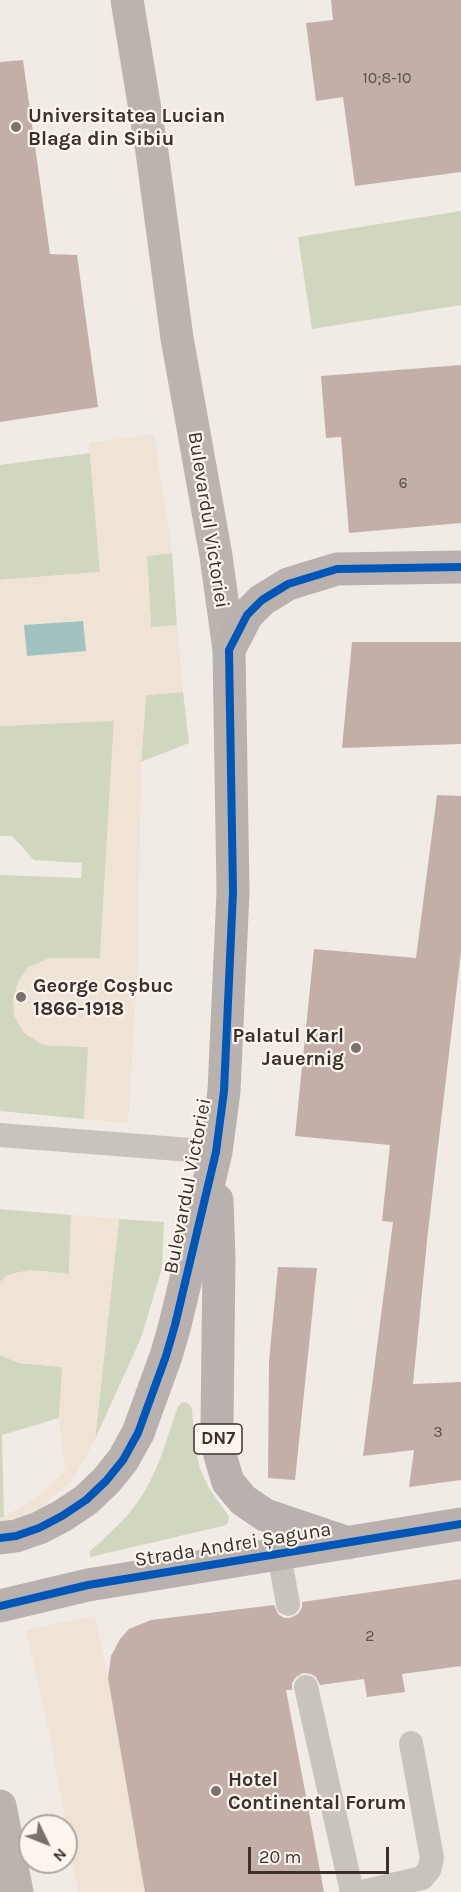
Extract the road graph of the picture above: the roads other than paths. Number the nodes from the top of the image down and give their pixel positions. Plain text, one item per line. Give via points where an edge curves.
1 (127, 0) edge
2 (461, 567) edge
3 (230, 650) junction
4 (0, 1135) edge
5 (216, 1152) junction
6 (461, 1524) edge
7 (0, 1538) edge
8 (348, 1543) junction
9 (279, 1554) junction
10 (288, 1604) dead end
11 (4, 1611) edge
12 (306, 1688) dead end
13 (411, 1743) dead end
14 (0, 1806) edge
15 (17, 1892) edge
16 (352, 1892) edge
17 (362, 1892) edge

1 - 3 main road, Bulevardul Victoriei via 177,338
2 - 3 main road, DN7 via 337,569 288,584 247,615
3 - 5 main road, Bulevardul Victoriei / DN7 via 233,892 224,1091
4 - 5 lane
5 - 7 main road, Bulevardul Victoriei / DN7 via 175,1325 138,1433 117,1467 86,1500 39,1528
5 - 8 main road, Bulevardul Victoriei / DN7 via 217,1426 228,1482 243,1500 265,1515
6 - 8 main road, Strada Andrei Șaguna / DN7
8 - 9 main road, Strada Andrei Șaguna / DN7
9 - 10 lane
9 - 11 main road, Strada Andrei Șaguna / DN7 via 88,1585
12 - 16 lane
13 - 17 lane via 432,1858 429,1870 422,1878
14 - 15 main road

